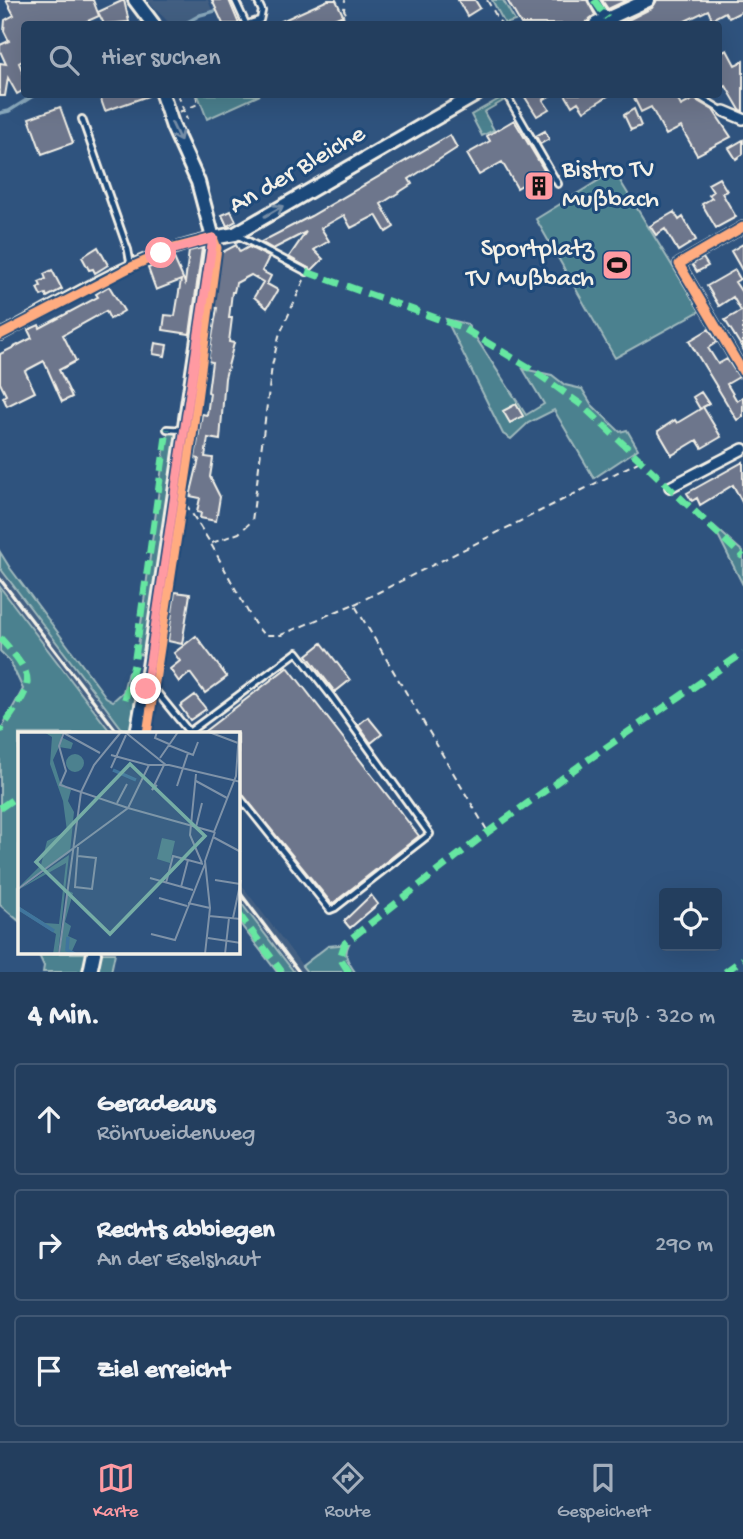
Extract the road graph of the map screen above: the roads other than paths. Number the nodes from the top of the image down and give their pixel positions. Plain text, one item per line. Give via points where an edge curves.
1 (135, 0) edge
2 (235, 0) edge
3 (257, 0) edge
4 (594, 0) edge
5 (648, 0) edge
6 (151, 21) edge
7 (246, 21) edge
8 (257, 21) edge
9 (604, 21) edge
10 (607, 21) edge
11 (163, 98) edge
12 (470, 98) edge
13 (508, 98) edge
14 (702, 98) edge
15 (724, 111) joint
16 (82, 119) dead end
17 (743, 119) edge
18 (558, 184) dead end
19 (743, 227) edge
20 (235, 234) junction
21 (213, 238) junction
22 (131, 267) junction
23 (307, 272) road end
24 (0, 335) edge
25 (743, 372) edge
26 (167, 429) dead end
27 (184, 430) junction
28 (743, 449) edge
29 (670, 487) dead end
30 (146, 689) junction
31 (137, 732) edge
32 (189, 732) edge
33 (191, 732) edge
34 (240, 797) edge
35 (94, 954) edge
36 (90, 972) edge

1 - 6 main road
2 - 7 lane
3 - 8 lane via 262,11
4 - 9 street
5 - 10 main road
11 -> 21 main road via 198,181
20 -> 12 main road, An der Bleiche
13 - 18 lane
14 - 15 lane
15 - 17 street
16 - 22 lane
19 - 25 street via 679,264
20 - 21 main road, An der Bleiche
20 - 23 lane
21 - 22 street via 174,248
21 - 27 main road
22 - 24 street
26 - 27 lane
27 - 30 main road
28 - 29 street
30 - 31 main road
30 - 32 lane via 155,690
33 - 34 lane via 297,652 430,834 330,910
35 - 36 main road

